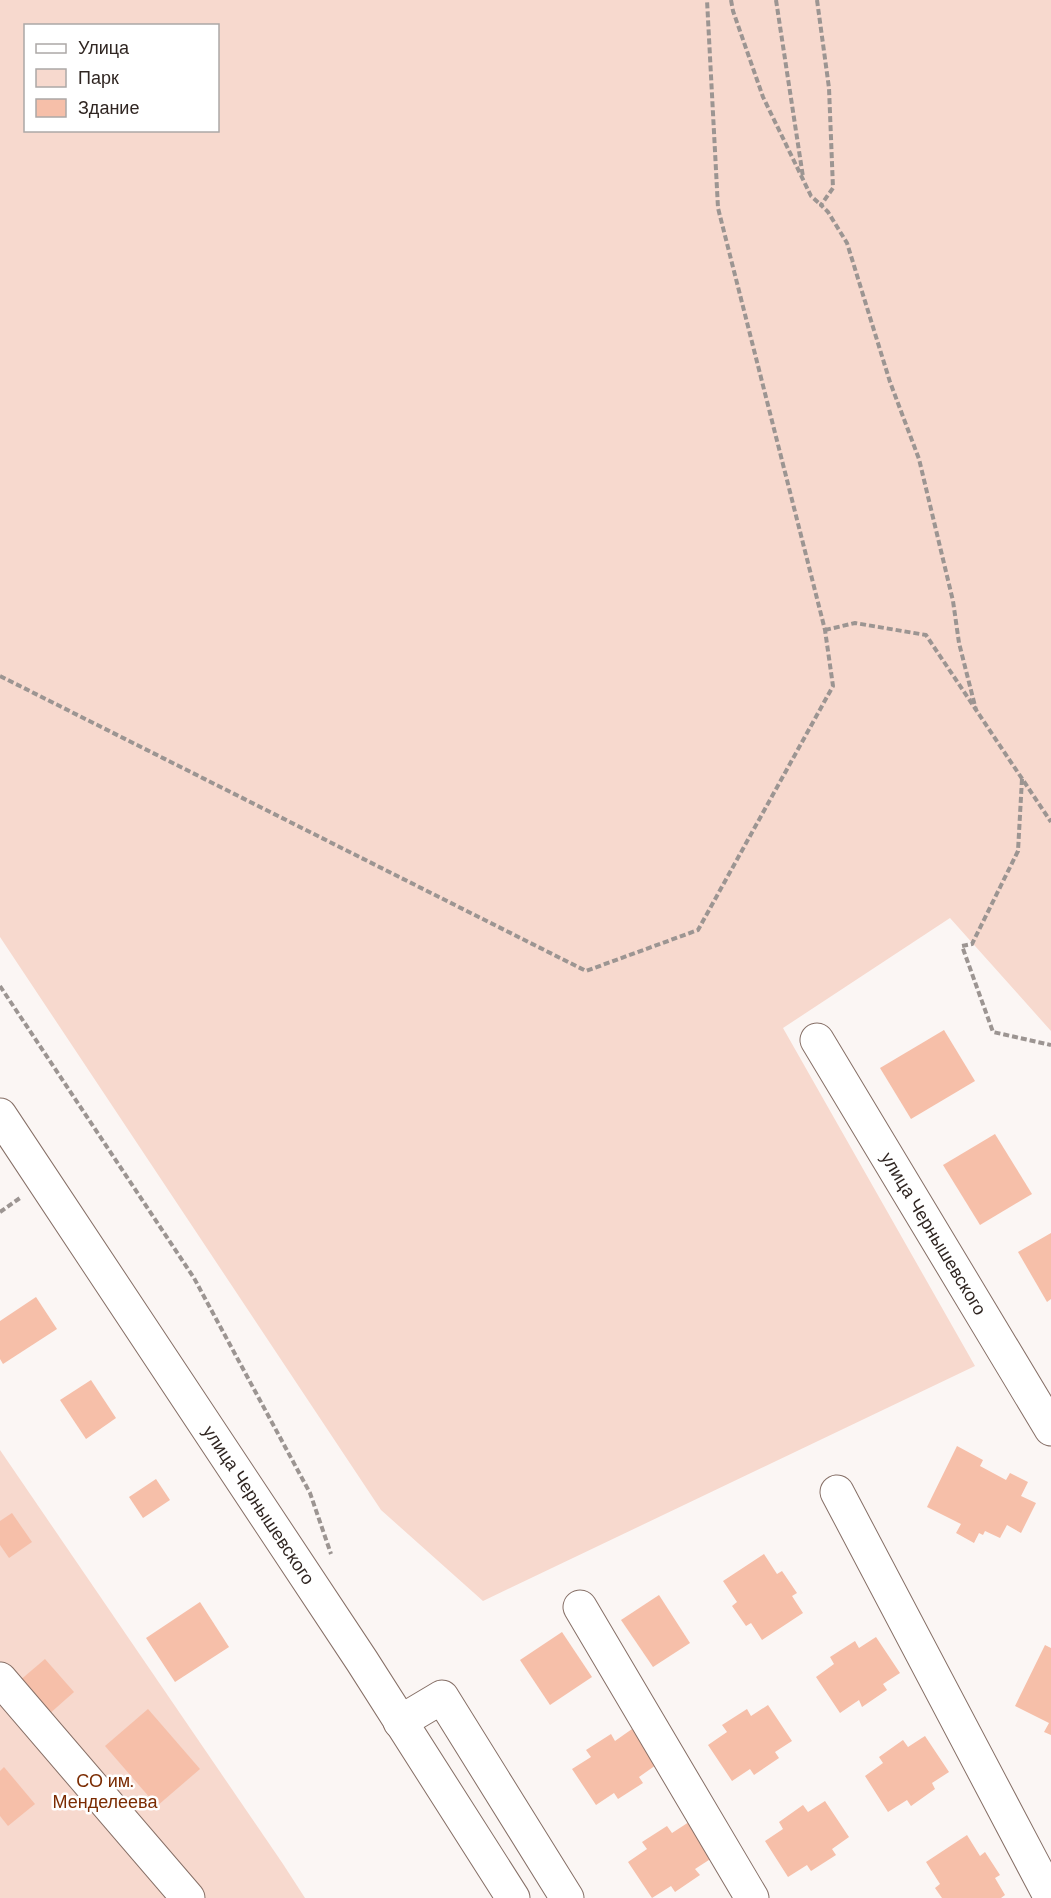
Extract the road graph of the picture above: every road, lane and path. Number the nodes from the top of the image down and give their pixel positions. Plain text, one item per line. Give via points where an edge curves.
1 (707, 0) edge
2 (731, 0) edge
3 (776, 0) edge
4 (817, 0) edge
5 (804, 182) junction
6 (821, 206) junction
7 (825, 630) junction
8 (0, 676) edge
9 (976, 710) junction
10 (1022, 779) junction
11 (1051, 822) edge
12 (0, 986) edge
13 (817, 1040) dead end
14 (1051, 1045) edge
15 (0, 1115) edge
16 (1051, 1429) edge
17 (837, 1492) dead end
18 (334, 1564) dead end
19 (580, 1607) dead end
20 (0, 1679) edge
21 (400, 1722) junction
22 (188, 1898) edge
23 (513, 1898) edge
24 (567, 1898) edge
25 (752, 1898) edge
26 (1051, 1898) edge

1 - 7 path via 718,207
2 - 5 path via 763,97
3 - 5 path
4 - 6 path via 829,88 834,188
5 - 6 path
6 - 9 path via 848,243 890,382 919,459
7 - 8 path via 833,686 698,930 586,971
7 - 9 path via 855,622 926,635
9 - 10 path
10 - 11 path
10 - 14 path via 1018,851 972,944 962,946 993,1032
12 - 18 path via 194,1278 310,1493
13 - 16 street, улица Чернышевского
15 - 21 street, улица Чернышевского
17 - 26 street
19 - 25 street
20 - 22 street
21 - 23 street, улица Чернышевского
21 - 24 street via 442,1697

